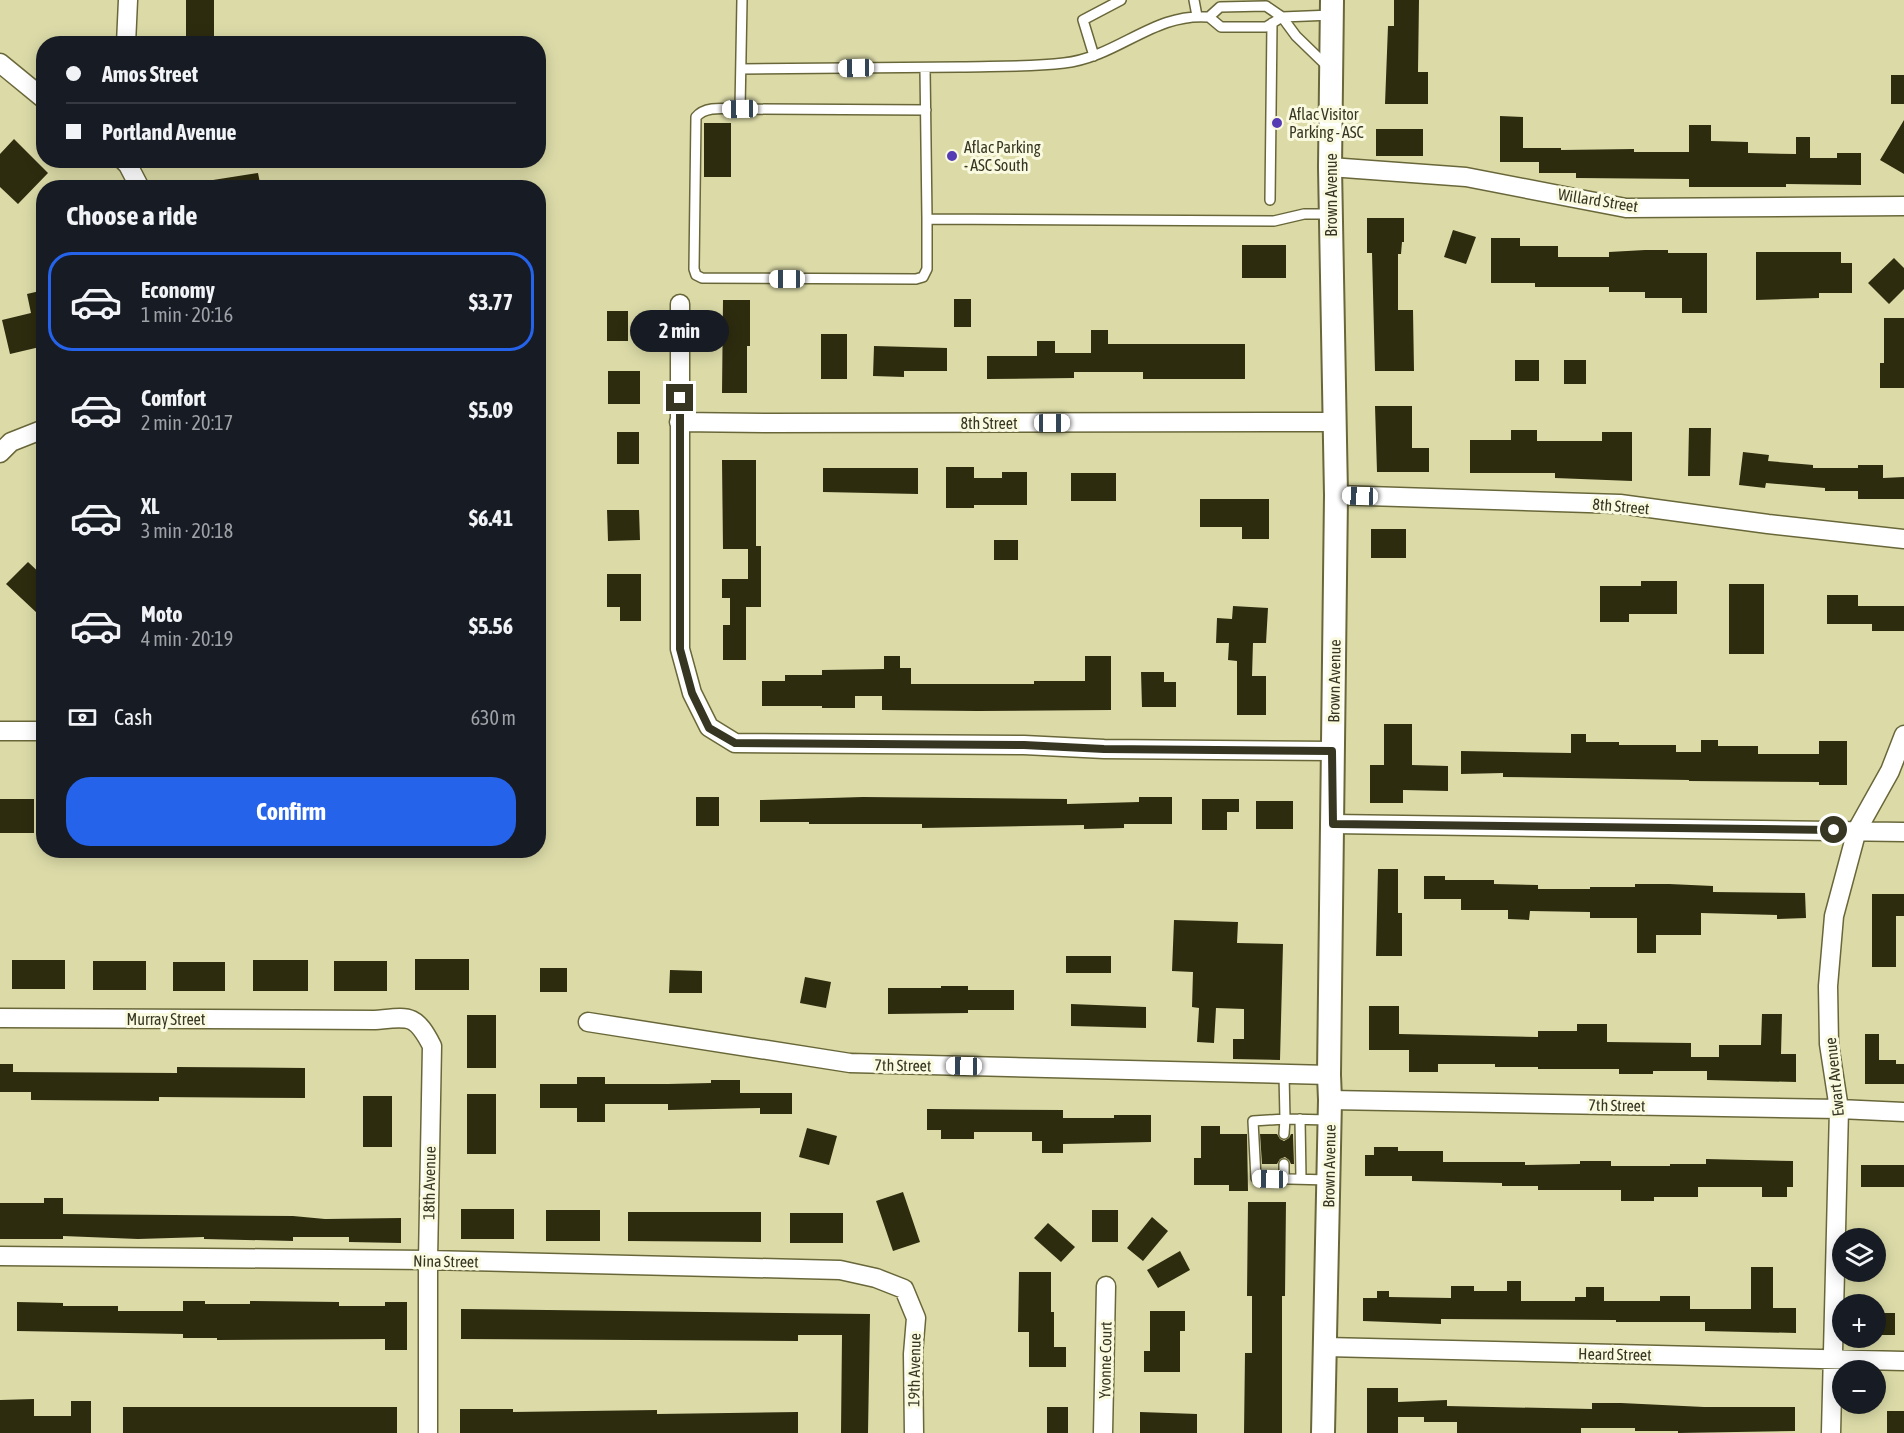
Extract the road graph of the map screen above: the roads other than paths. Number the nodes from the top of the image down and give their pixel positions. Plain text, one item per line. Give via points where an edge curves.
1 (128, 0) edge
2 (742, 0) edge
3 (1121, 0) edge
4 (1194, 0) edge
5 (1332, 7) edge
6 (1197, 16) junction
7 (1209, 17) junction
8 (1282, 17) junction
9 (1272, 23) junction
10 (126, 36) edge
11 (1094, 57) junction
12 (0, 63) edge
13 (925, 68) junction
14 (741, 69) junction
15 (1331, 70) junction
16 (36, 81) edge
17 (22, 82) junction
18 (36, 93) edge
19 (740, 109) junction
20 (926, 110) junction
21 (1330, 167) junction
22 (1270, 201) dead end
23 (1904, 206) edge
24 (1330, 213) junction
25 (927, 219) junction
26 (680, 304) dead end
27 (680, 422) junction
28 (1334, 422) junction
29 (36, 431) edge
30 (4, 441) edge
31 (1336, 495) junction
32 (1904, 539) edge
33 (0, 731) edge
34 (36, 731) edge
35 (1904, 735) edge
36 (1332, 751) junction
37 (1333, 824) junction
38 (1857, 830) junction
39 (1904, 832) edge
40 (0, 1018) edge
41 (333, 1020) joint
42 (588, 1022) dead end
43 (1284, 1074) junction
44 (1329, 1075) junction
45 (1839, 1109) junction
46 (1330, 1110) junction
47 (1904, 1112) edge
48 (1285, 1119) junction
49 (1300, 1119) junction
50 (1284, 1134) dead end
51 (1284, 1164) dead end
52 (1284, 1179) junction
53 (1301, 1179) junction
54 (1329, 1180) junction
55 (0, 1256) edge
56 (428, 1260) junction
57 (890, 1284) joint
58 (1106, 1286) dead end
59 (1326, 1347) junction
60 (1832, 1359) junction
61 (1904, 1361) edge
62 (428, 1433) edge
63 (914, 1433) edge
64 (1103, 1433) edge
65 (1323, 1433) edge
66 (1831, 1433) edge

1 - 10 street
2 - 14 lane
3 - 11 lane via 1083,20
4 - 6 lane
5 - 8 lane
5 - 15 street, Brown Avenue
6 - 7 lane
6 - 11 lane via 1161,23
7 - 8 lane via 1220,7 1266,6
7 - 9 lane via 1221,27 1266,27
8 - 9 lane
8 - 15 lane
9 - 22 lane
11 - 13 lane via 1065,63
12 - 17 street
13 - 14 lane
13 - 20 lane
14 - 19 lane
15 - 21 street, Brown Avenue
16 - 17 street
17 - 18 street
19 - 20 lane
19 - 25 lane via 707,109 696,117 694,269 702,278 916,279 923,277 927,269
20 - 25 lane
21 - 23 street, Willard Street via 1466,177 1626,208
21 - 24 street, Brown Avenue
24 - 25 lane via 1274,221
24 - 28 street, Brown Avenue
26 - 27 street
27 - 28 street, 8th Street
27 - 36 street via 680,649 692,693 709,728 735,743
28 - 31 street, Brown Avenue
29 - 30 street
31 - 32 street, 8th Street via 1620,504
31 - 36 street, Brown Avenue
33 - 34 street
35 - 38 street, Ewart Avenue via 1890,771
36 - 37 street, Brown Avenue
37 - 38 street
37 - 44 street, Brown Avenue
38 - 39 street
38 - 45 street, Ewart Avenue via 1834,916 1828,986 1829,1044
40 - 41 street, Murray Street
41 - 56 street, 18th Avenue via 406,1018 421,1026 432,1046
42 - 43 street, 7th Street via 850,1064
43 - 44 street, 7th Street
43 - 48 lane
44 - 46 street, Brown Avenue
45 - 46 street, 7th Street
45 - 47 street, 7th Street
45 - 60 street, Ewart Avenue
46 - 49 lane
46 - 54 street, Brown Avenue
48 - 49 lane
48 - 50 lane
48 - 52 lane via 1253,1121 1256,1178
49 - 53 lane
51 - 52 lane
52 - 53 lane
53 - 54 lane
54 - 59 street, Brown Avenue
55 - 56 street, Nina Street
56 - 57 street, Nina Street via 840,1270
56 - 62 street, 18th Avenue
57 - 63 street, 19th Avenue via 904,1289 916,1318
58 - 64 street, Yvonne Court
59 - 60 street, Heard Street
59 - 65 street, Brown Avenue
60 - 61 street, Heard Street
60 - 66 street, Ewart Avenue

